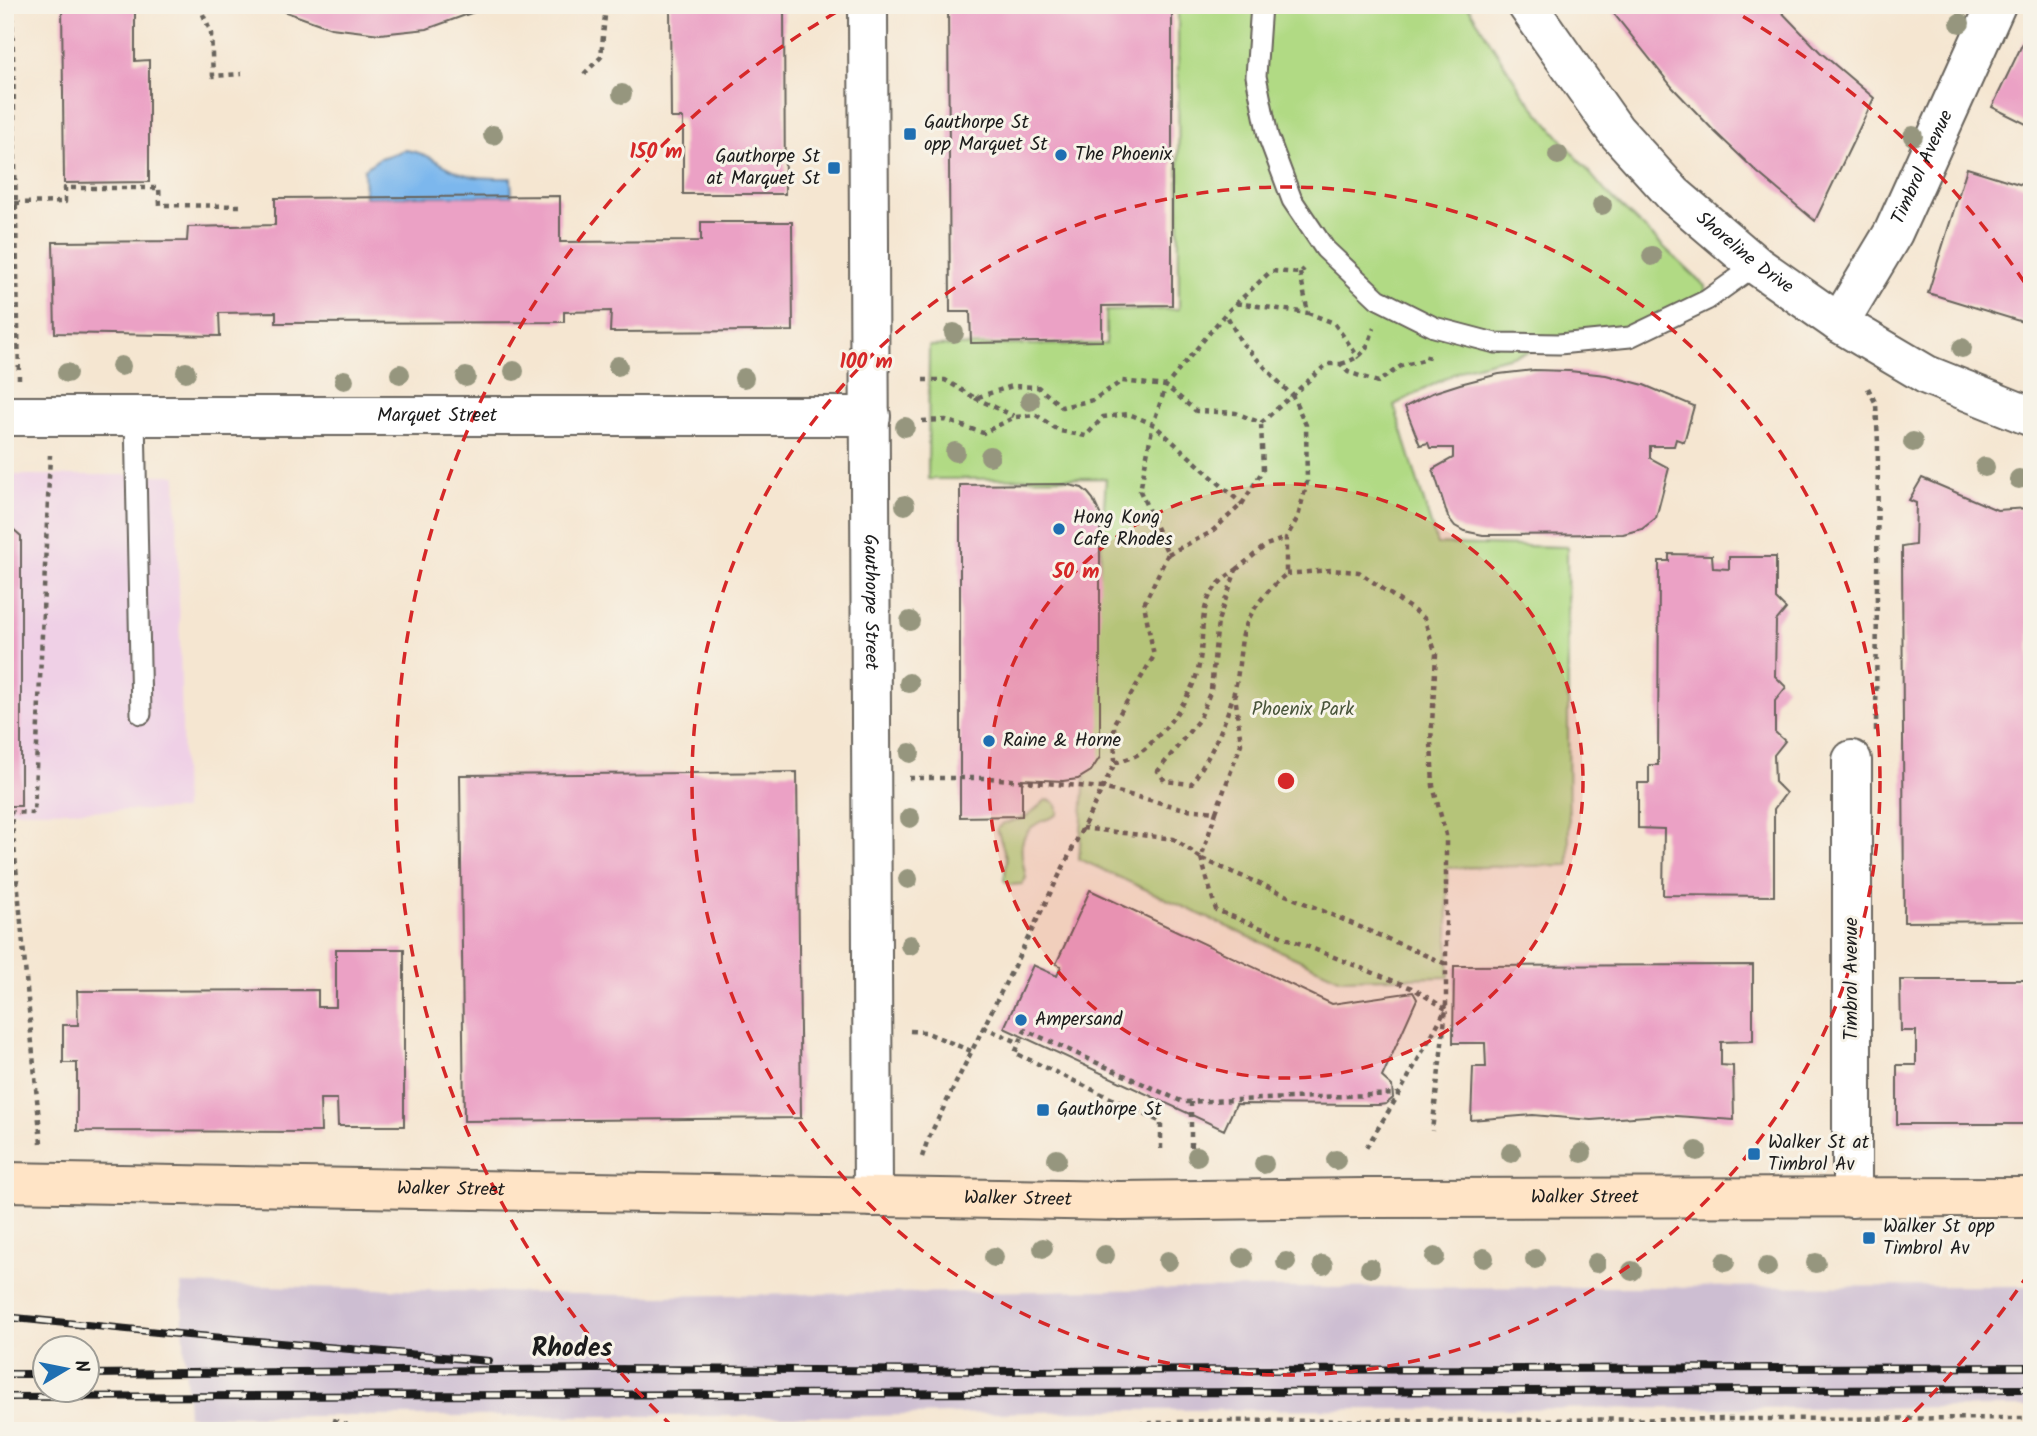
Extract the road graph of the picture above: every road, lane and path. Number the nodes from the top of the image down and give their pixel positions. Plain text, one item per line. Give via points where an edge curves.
1 (12, 5) edge
2 (199, 5) edge
3 (606, 5) edge
4 (868, 5) edge
5 (1261, 5) edge
6 (1527, 5) edge
7 (1996, 5) edge
8 (242, 74) dead end
9 (584, 74) dead end
10 (15, 202) junction
11 (243, 206) dead end
12 (1756, 265) junction
13 (1236, 303) junction
14 (1308, 313) junction
15 (1226, 314) junction
16 (1839, 323) junction
17 (1375, 325) dead end
18 (1434, 327) junction
19 (1359, 358) junction
20 (1341, 364) junction
21 (923, 380) dead end
22 (1166, 386) junction
23 (1293, 397) junction
24 (975, 398) junction
25 (26, 416) edge
26 (135, 416) junction
27 (871, 416) junction
28 (1015, 417) junction
29 (2032, 417) edge
30 (922, 421) dead end
31 (1153, 424) junction
32 (1261, 424) junction
33 (1878, 443) dead end
34 (1242, 505) junction
35 (1286, 538) junction
36 (1168, 554) junction
37 (1236, 570) junction
38 (1286, 574) junction
39 (1235, 690) junction
40 (141, 714) dead end
41 (1852, 761) joint
42 (1115, 763) junction
43 (955, 778) dead end
44 (1102, 788) junction
45 (1216, 812) junction
46 (1082, 828) junction
47 (1201, 858) junction
48 (1446, 964) junction
49 (1446, 1009) junction
50 (983, 1027) junction
51 (925, 1032) dead end
52 (1020, 1044) junction
53 (971, 1051) junction
54 (1399, 1094) junction
55 (1191, 1102) junction
56 (1433, 1131) dead end
57 (1366, 1148) dead end
58 (1161, 1149) dead end
59 (1192, 1149) dead end
60 (5, 1182) edge
61 (44, 1182) junction
62 (2032, 1197) edge
63 (890, 1198) junction
64 (1852, 1198) junction
65 (2032, 1418) edge
66 (332, 1420) dead end
67 (367, 1431) edge
68 (958, 1431) edge

1 - 10 path
2 - 8 path via 211,33 212,76
3 - 9 path via 601,57
4 - 27 street, Gauthorpe Street
5 - 18 lane via 1256,76 1268,136 1292,200 1325,248 1378,299
6 - 12 street, Shoreline Drive via 1615,130 1674,195
7 - 16 street, Timbrol Avenue via 1892,233
10 - 11 path via 65,202 65,188 159,188 160,205
10 - 25 path
12 - 16 street, Shoreline Drive
12 - 18 lane via 1707,300 1630,337 1559,344 1495,343
13 - 14 path
13 - 14 path via 1271,271 1300,273
13 - 15 path
14 - 19 path via 1334,323
15 - 22 path
15 - 23 path via 1241,342
16 - 29 street, Shoreline Drive via 1927,375
17 - 19 path
18 - 20 path via 1427,359 1401,366 1378,382 1348,372
19 - 20 path
20 - 23 path via 1327,364
21 - 24 path via 945,380
22 - 24 path via 1122,382 1093,400 1062,407 1038,387 1012,386
22 - 31 path
22 - 32 path via 1196,411 1236,413
23 - 32 path
23 - 35 path via 1306,425 1307,482 1298,517
24 - 28 path
25 - 26 street, Marquet Street
25 - 61 path via 34,813 11,813
26 - 27 street, Marquet Street
26 - 40 lane
27 - 63 street, Gauthorpe Street
28 - 30 path via 984,433 946,420
28 - 31 path via 1036,415 1060,431 1086,436 1102,417 1129,414
31 - 34 path
31 - 36 path via 1140,491
32 - 34 path via 1263,470
33 - 41 path via 1876,759
34 - 36 path via 1210,533
35 - 37 path via 1266,545
35 - 38 path
36 - 42 path via 1144,604 1154,656 1114,723
37 - 39 path via 1218,621 1211,690 1200,718 1158,771 1165,780 1191,784 1221,732
37 - 42 path via 1223,578 1206,601 1198,670 1185,704 1138,755
38 - 39 path via 1263,594 1243,635
38 - 48 path via 1359,572 1424,618 1436,654 1431,742 1433,786 1446,835
39 - 45 path via 1241,744
41 - 64 street, Timbrol Avenue
42 - 44 path
43 - 44 path
44 - 45 path
44 - 46 path
45 - 47 path
46 - 47 path via 1174,839
46 - 50 path
47 - 48 path
47 - 49 path via 1216,910 1414,989
48 - 49 path
49 - 54 path
49 - 56 path
50 - 52 path
50 - 53 path
51 - 53 path
52 - 55 path via 1025,1030
52 - 58 path via 1015,1053 1161,1122
53 - 63 path via 928,1139
54 - 55 path
54 - 57 path
55 - 59 path
60 - 61 street, Walker Street
61 - 63 street, Walker Street
62 - 64 street, Walker Street
63 - 64 street, Walker Street
65 - 68 path via 1203,1421
66 - 67 path

